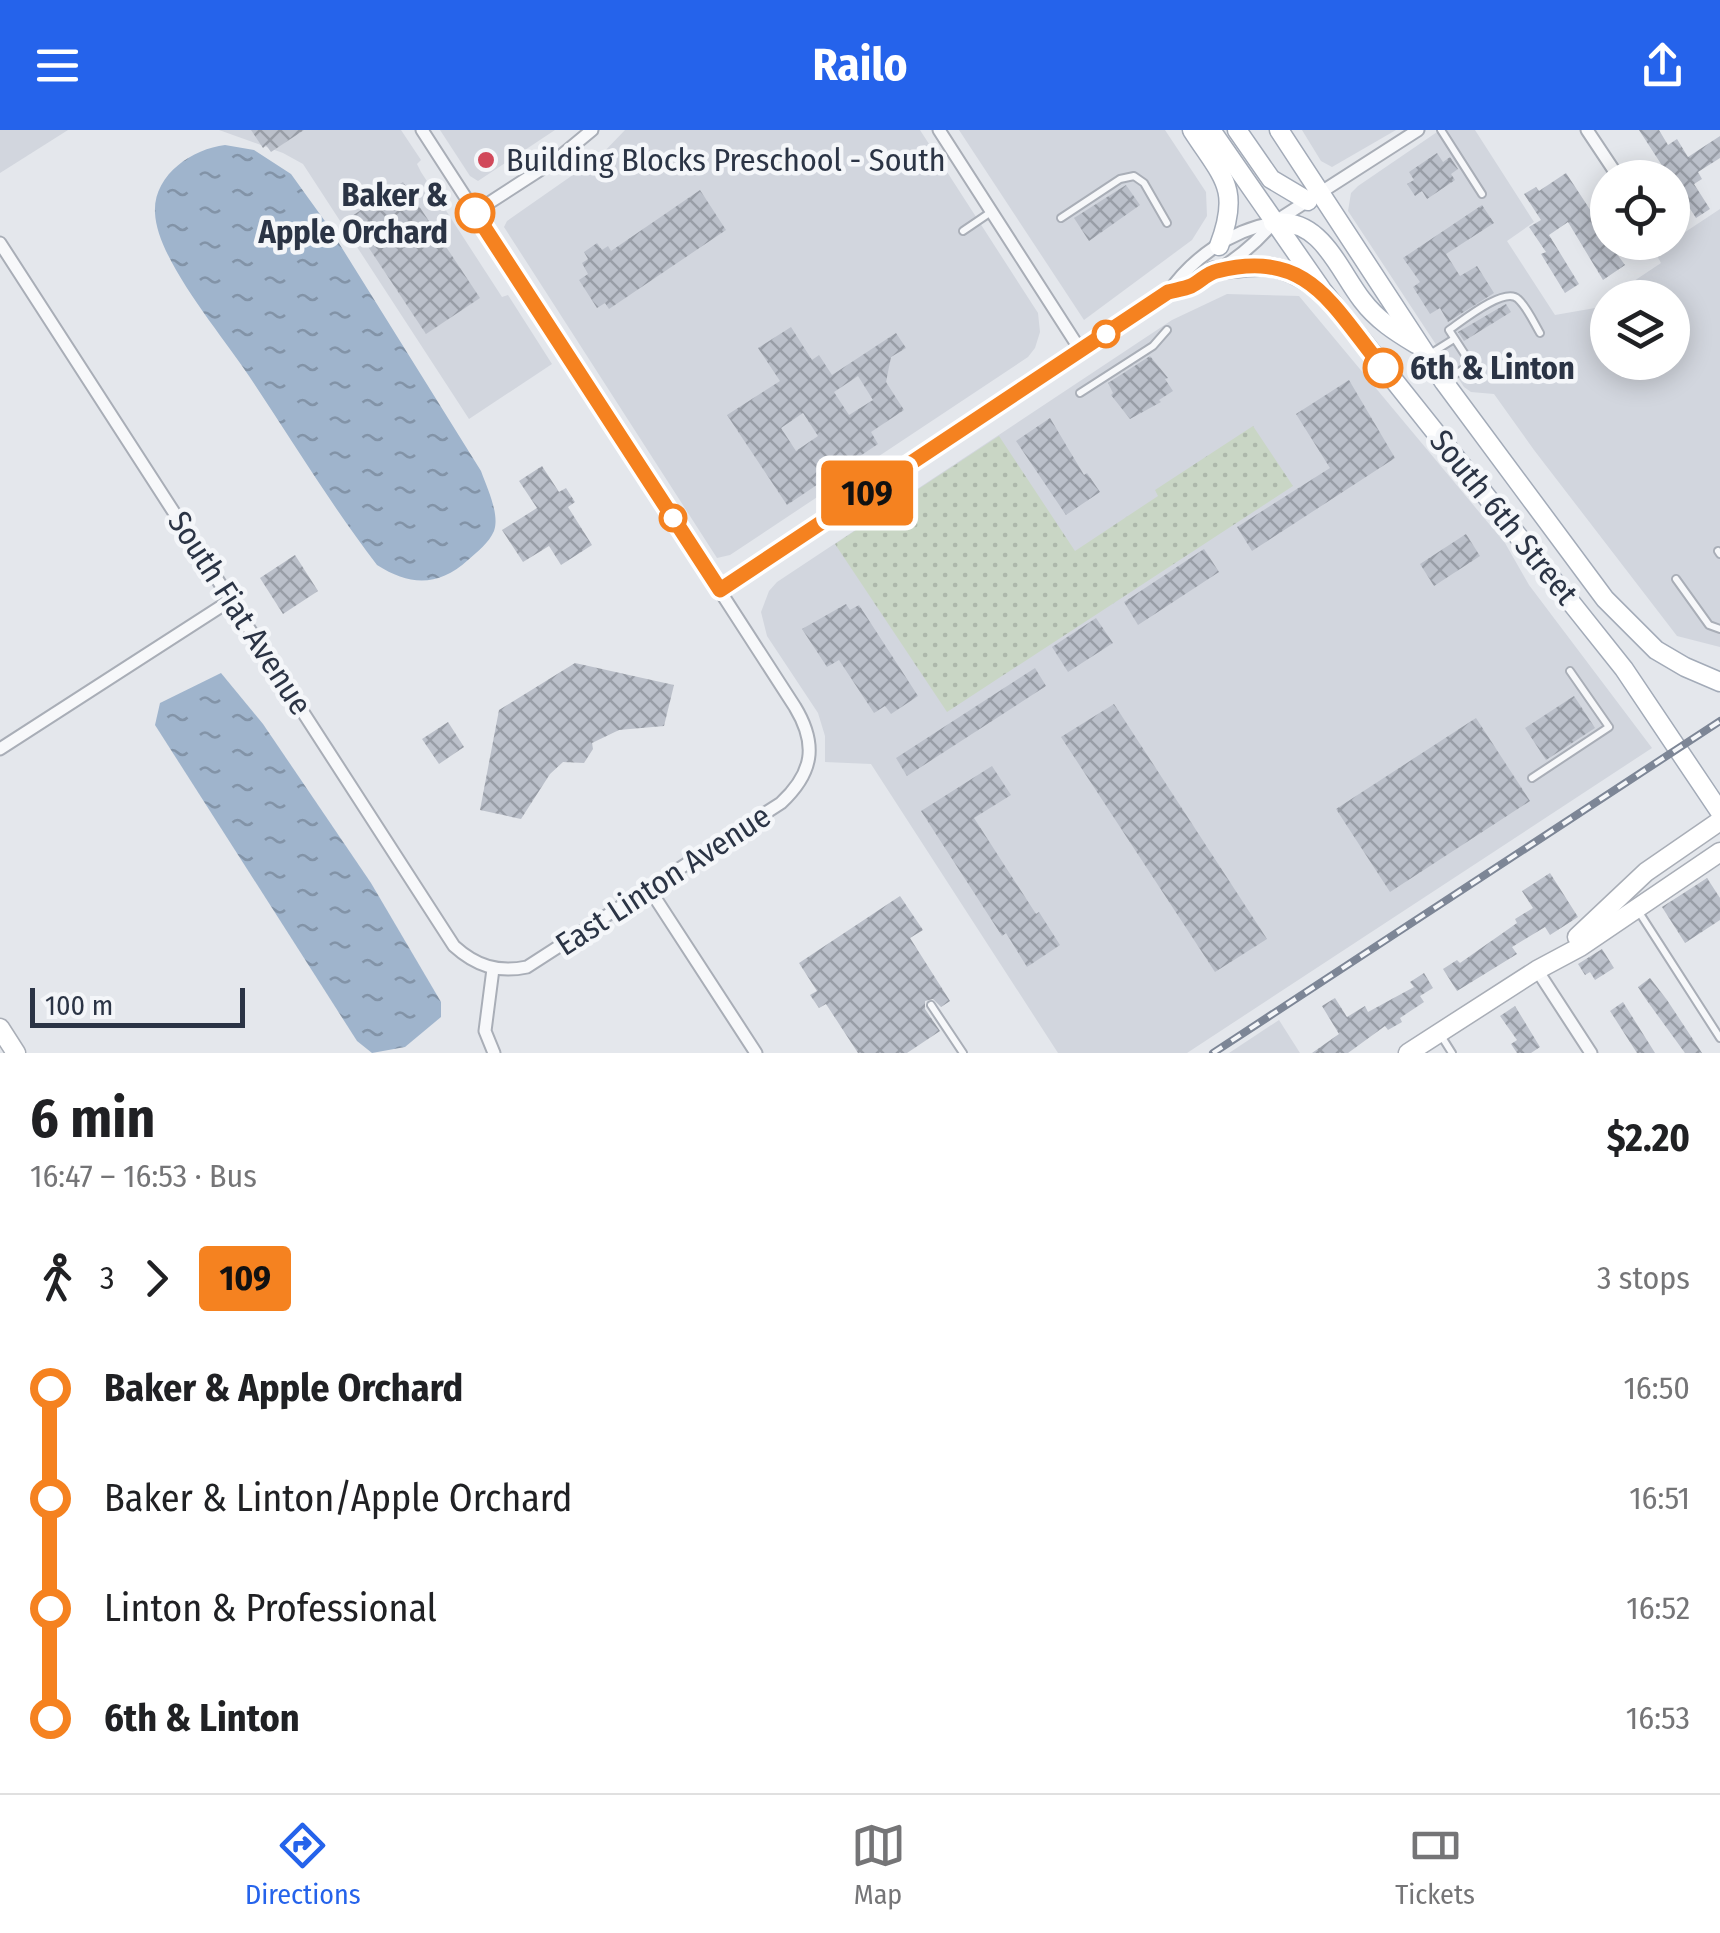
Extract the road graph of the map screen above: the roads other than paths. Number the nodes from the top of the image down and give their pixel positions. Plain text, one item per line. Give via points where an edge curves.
1 (422, 130) edge
2 (592, 130) edge
3 (939, 130) edge
4 (1192, 130) edge
5 (1211, 130) edge
6 (1237, 130) edge
7 (1279, 130) edge
8 (1418, 130) edge
9 (1440, 130) edge
10 (1588, 130) edge
11 (1607, 160) edge
12 (1482, 194) dead end
13 (1314, 197) junction
14 (475, 212) junction
15 (992, 212) junction
16 (1061, 218) dead end
17 (1273, 223) junction
18 (1167, 224) dead end
19 (964, 231) dead end
20 (0, 242) edge
21 (1220, 246) junction
22 (1214, 271) junction
23 (1322, 290) junction
24 (1168, 292) junction
25 (1167, 330) dead end
26 (1540, 333) dead end
27 (1454, 339) junction
28 (1081, 351) junction
29 (1424, 352) junction
30 (1471, 364) junction
31 (1476, 373) dead end
32 (1444, 382) junction
33 (1080, 393) dead end
34 (1676, 579) dead end
35 (720, 590) junction
36 (230, 600) junction
37 (1720, 628) edge
38 (1570, 671) dead end
39 (1720, 682) edge
40 (0, 749) edge
41 (1532, 778) dead end
42 (1720, 812) edge
43 (1720, 821) edge
44 (1720, 852) edge
45 (650, 890) junction
46 (1637, 909) junction
47 (493, 969) junction
48 (1536, 970) junction
49 (931, 1005) dead end
50 (0, 1028) edge
51 (1439, 1033) junction
52 (1720, 1038) edge
53 (16, 1053) edge
54 (494, 1053) edge
55 (756, 1053) edge
56 (962, 1053) edge
57 (1408, 1053) edge
58 (1452, 1053) edge
59 (1591, 1053) edge

1 - 14 street
2 - 14 street
3 - 15 street
4 - 21 main road via 1229,189
5 - 17 main road, South 6th Street
6 - 13 main road via 1270,179 1294,196
7 - 13 main road, South 6th Street
8 - 13 street
9 - 12 lane
10 - 11 street
13 - 17 street
13 - 29 main road, South 6th Street
14 - 35 street
15 - 19 lane
15 - 28 street
16 - 18 lane via 1134,176
17 - 21 street via 1245,228
17 - 22 street via 1256,244
17 - 23 main road, South 6th Street
17 - 29 main road via 1316,235 1363,302
20 - 36 street, South Fiat Avenue
21 - 24 street via 1182,272
22 - 23 main road via 1268,264
22 - 24 street
23 - 42 main road, South 6th Street via 1624,669
24 - 28 street
25 - 33 lane via 1154,346
26 - 27 lane via 1511,294 1448,330
27 - 29 lane
27 - 30 lane
28 - 35 street
29 - 32 main road, South 6th Street
30 - 31 lane
30 - 32 lane
32 - 39 main road, South 6th Street via 1605,599 1656,650
34 - 37 lane via 1709,625
35 - 45 street, East Linton Avenue via 800,715 809,758 799,786 782,803
36 - 40 street
36 - 47 street, South Fiat Avenue via 454,946
38 - 41 lane via 1609,727
43 - 48 main road via 1646,872
44 - 46 main road
45 - 47 street, East Linton Avenue via 537,962
45 - 55 street
46 - 48 main road
46 - 52 lane
47 - 54 street via 485,1030
48 - 51 main road
48 - 59 street
49 - 56 lane
50 - 53 main road
51 - 57 main road
51 - 58 lane

